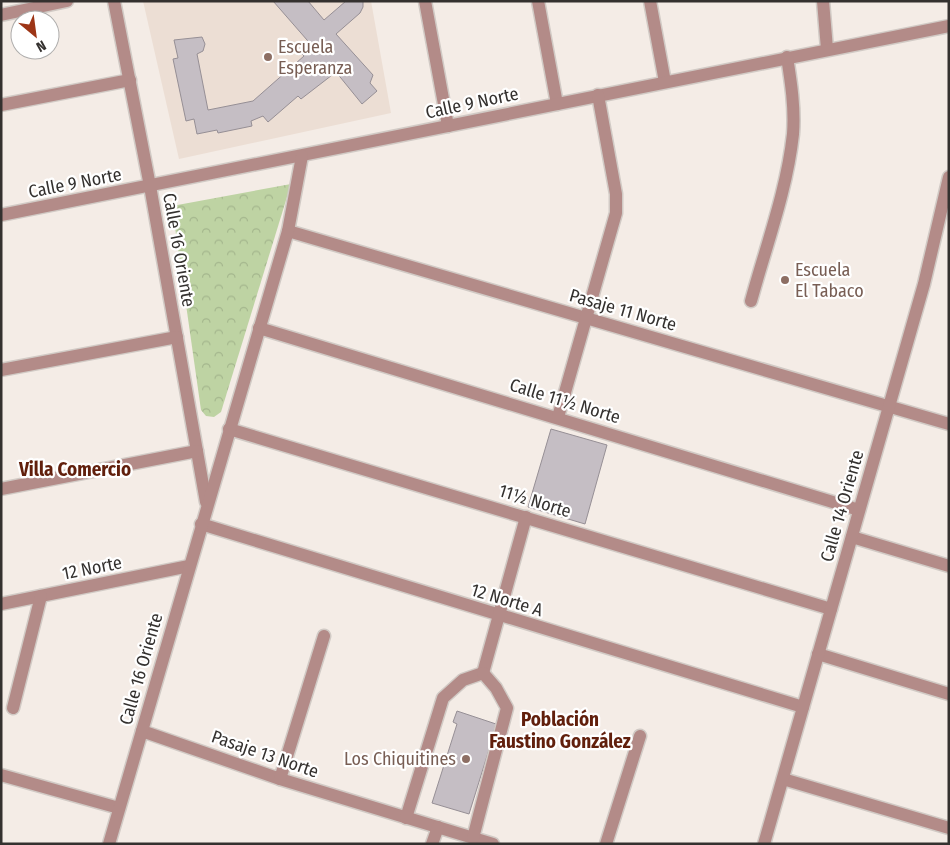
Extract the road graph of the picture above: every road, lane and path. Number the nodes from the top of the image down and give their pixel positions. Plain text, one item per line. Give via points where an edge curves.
1 (67, 1) edge
2 (114, 1) edge
3 (425, 1) edge
4 (538, 1) edge
5 (650, 1) edge
6 (823, 1) edge
7 (1, 15) edge
8 (949, 26) edge
9 (827, 49) junction
10 (787, 57) junction
11 (130, 80) junction
12 (664, 82) junction
13 (598, 95) junction
14 (557, 104) junction
15 (1, 105) edge
16 (448, 126) junction
17 (302, 156) junction
18 (949, 177) edge
19 (150, 186) junction
20 (1, 215) edge
21 (288, 231) junction
22 (751, 301) dead end
23 (587, 318) junction
24 (259, 328) junction
25 (177, 337) junction
26 (1, 370) edge
27 (889, 407) junction
28 (558, 417) junction
29 (949, 424) edge
30 (229, 429) junction
31 (197, 451) junction
32 (1, 489) edge
33 (207, 504) junction
34 (860, 510) junction
35 (526, 517) junction
36 (201, 524) junction
37 (852, 537) junction
38 (189, 566) junction
39 (949, 566) edge
40 (41, 596) junction
41 (1, 604) edge
42 (831, 609) junction
43 (497, 616) junction
44 (324, 636) dead end
45 (818, 654) junction
46 (483, 674) junction
47 (949, 694) edge
48 (13, 708) dead end
49 (803, 708) junction
50 (142, 731) junction
51 (640, 736) dead end
52 (1, 775) edge
53 (280, 779) junction
54 (783, 779) junction
55 (119, 808) junction
56 (406, 818) junction
57 (438, 827) junction
58 (949, 828) edge
59 (473, 838) junction
60 (109, 844) edge
61 (432, 844) edge
62 (493, 844) edge
63 (606, 844) edge
64 (764, 844) edge

1 - 7 street
2 - 11 street, Calle 16 Oriente
3 - 16 street
4 - 14 street
5 - 12 street
6 - 9 street
8 - 9 street, Calle 9 Norte
9 - 10 street, Calle 9 Norte
10 - 12 street, Calle 9 Norte
10 - 22 street via 793,112 789,156
11 - 15 street
11 - 19 street, Calle 16 Oriente
12 - 13 street, Calle 9 Norte
13 - 14 street, Calle 9 Norte
13 - 23 street via 616,194 616,213
14 - 16 street, Calle 9 Norte
16 - 17 street, Calle 9 Norte
17 - 19 street, Calle 9 Norte
17 - 21 street, Calle 16 Oriente
18 - 27 street, Calle 14 Oriente
19 - 20 street, Calle 9 Norte
19 - 25 street, Calle 16 Oriente
21 - 23 street, Pasaje 11 Norte
21 - 24 street, Calle 16 Oriente
23 - 27 street, Pasaje 11 Norte
23 - 28 street
24 - 28 street, Calle 11½ Norte
24 - 30 street, Calle 16 Oriente
25 - 26 street
25 - 31 street, Calle 16 Oriente
27 - 29 street, Pasaje 11 Norte
27 - 34 street, Calle 14 Oriente
28 - 34 street, Calle 11½ Norte
30 - 33 street, Calle 16 Oriente
30 - 35 street, 11½ Norte
31 - 32 street
31 - 33 street, Calle 16 Oriente
33 - 36 street, Calle 16 Oriente
34 - 37 street, Calle 14 Oriente
35 - 42 street, 11½ Norte
35 - 43 street
36 - 38 street, Calle 16 Oriente
36 - 43 street, 12 Norte A
37 - 39 street
37 - 42 street, Calle 14 Oriente
38 - 40 street, 12 Norte
38 - 50 street, Calle 16 Oriente
40 - 41 street, 12 Norte
40 - 48 street
42 - 45 street, Calle 14 Oriente
43 - 46 street
43 - 49 street, 12 Norte A
44 - 53 street
45 - 47 street
45 - 49 street, Calle 14 Oriente
46 - 56 street via 463,680 443,698
46 - 59 street via 496,688 507,708
49 - 54 street, Calle 14 Oriente
50 - 53 street, Pasaje 13 Norte
50 - 55 street, Calle 16 Oriente
51 - 63 street
52 - 55 street
53 - 56 street, Pasaje 13 Norte
54 - 58 street
54 - 64 street, Calle 14 Oriente
55 - 60 street, Calle 16 Oriente
56 - 57 street, Pasaje 13 Norte
57 - 59 street, Pasaje 13 Norte
57 - 61 street
59 - 62 street, Pasaje 13 Norte

